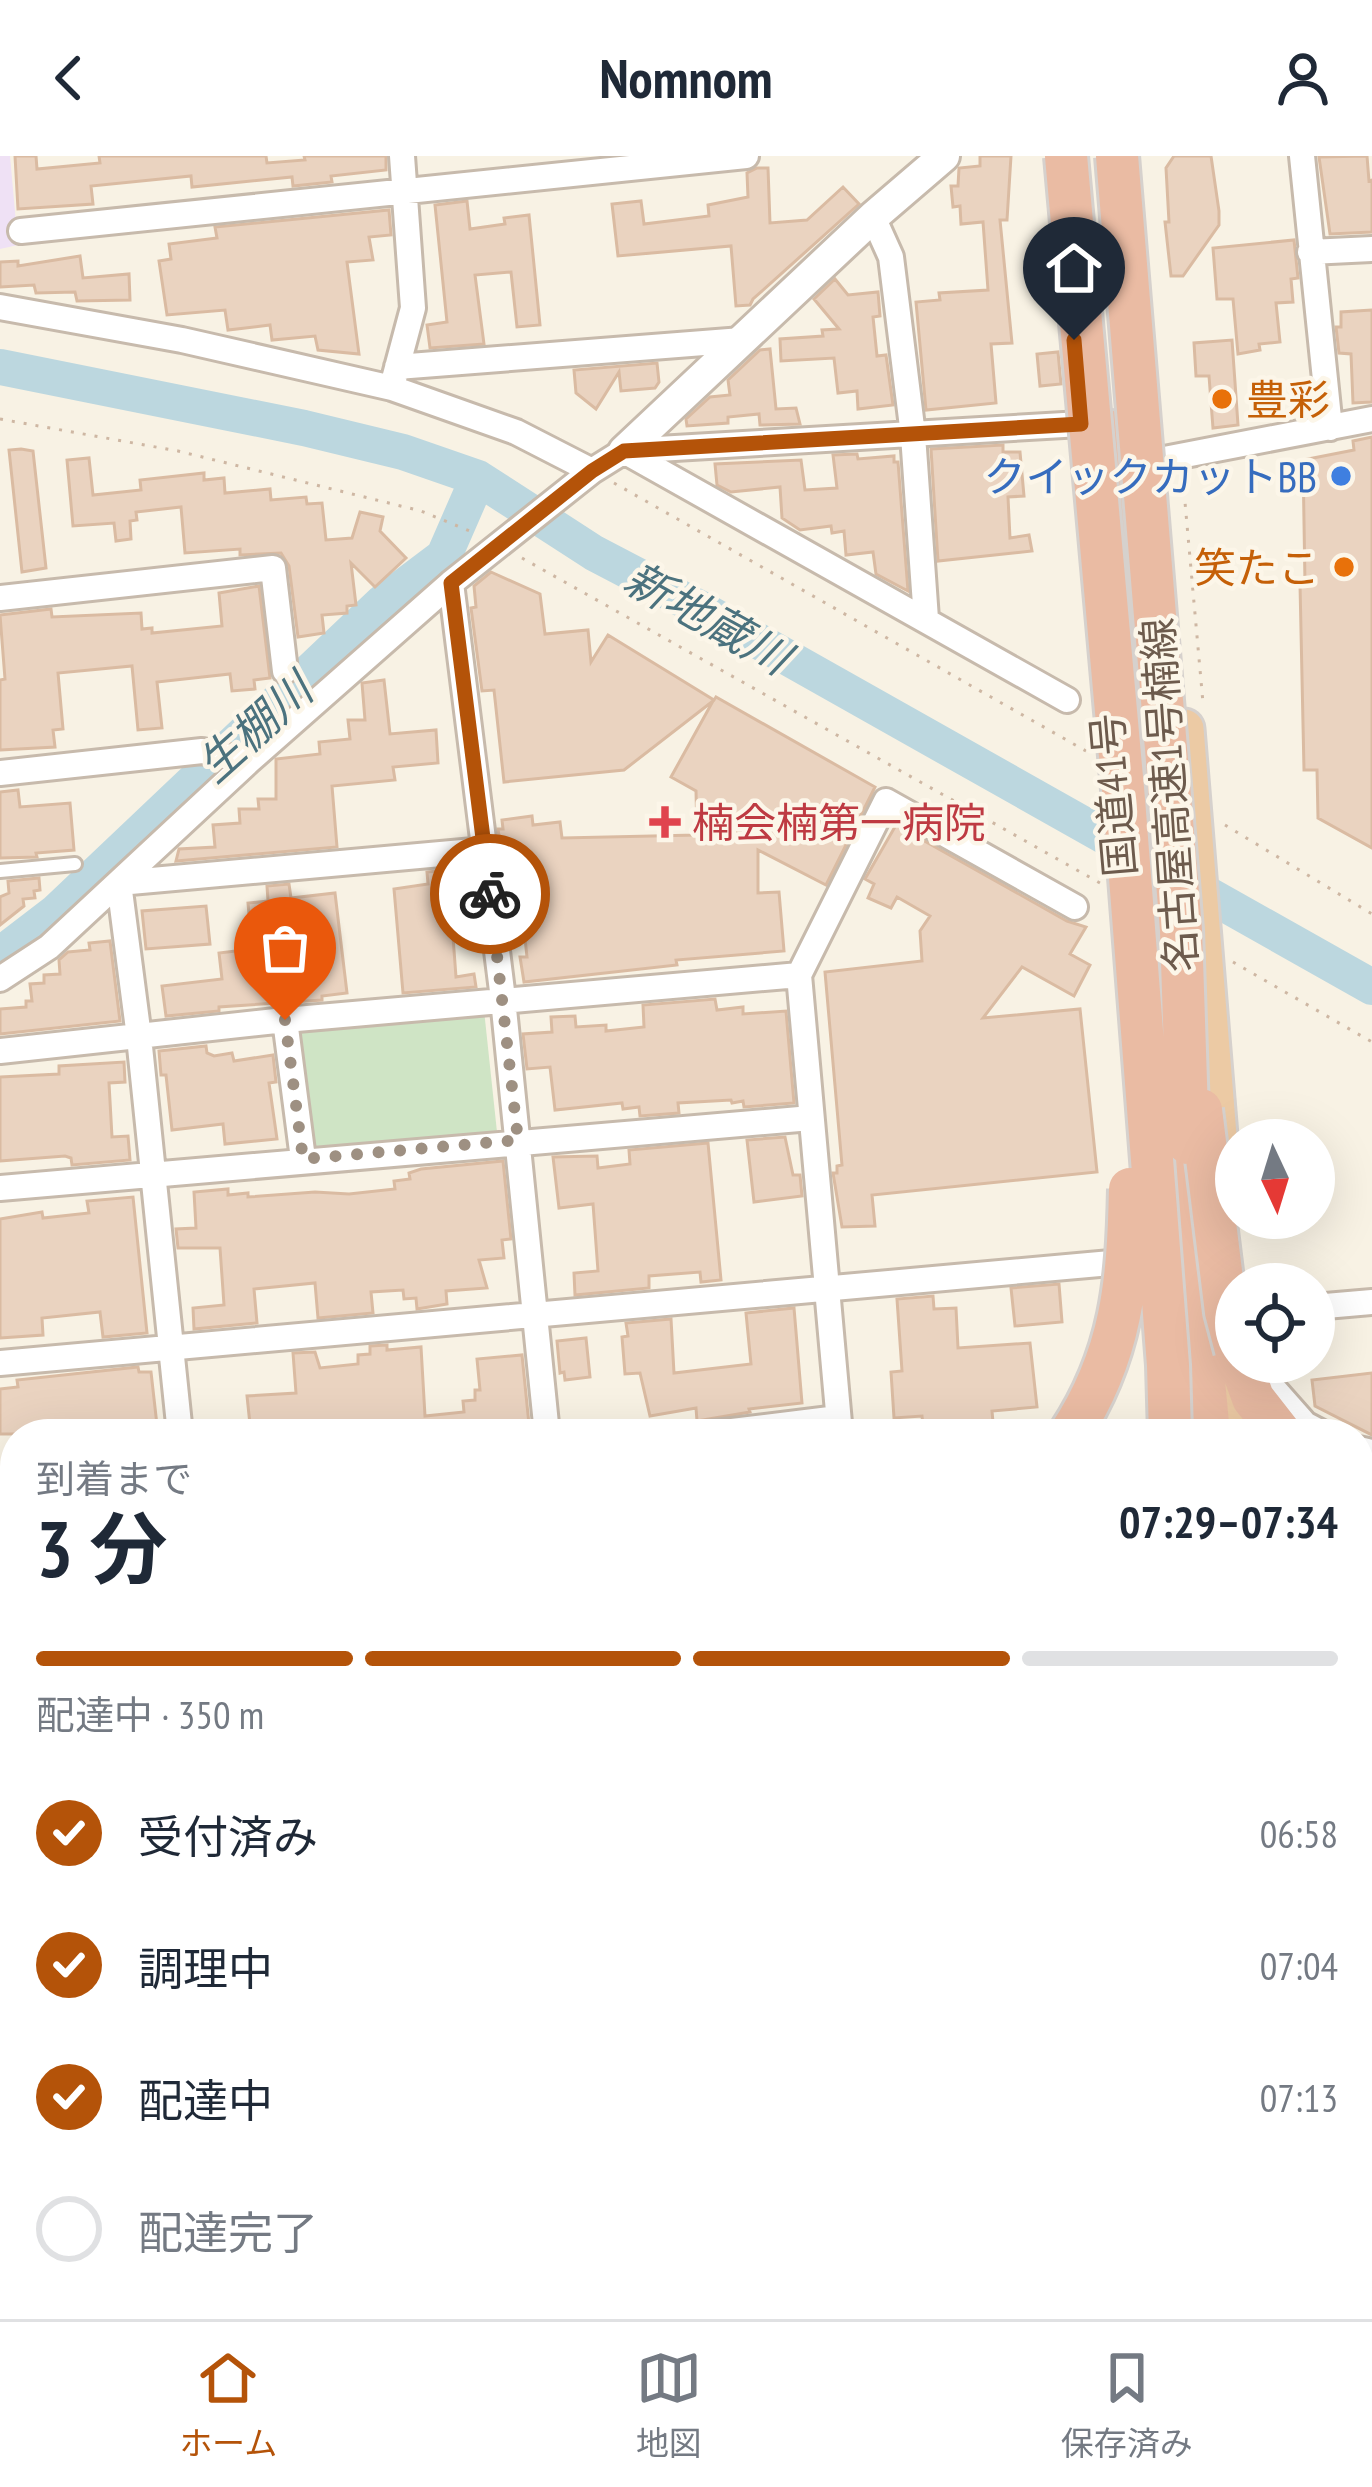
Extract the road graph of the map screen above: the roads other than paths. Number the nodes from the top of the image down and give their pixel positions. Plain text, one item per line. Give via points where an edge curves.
1 (402, 156) edge
2 (746, 156) edge
3 (944, 156) edge
4 (1117, 156) edge
5 (1130, 156) edge
6 (1302, 156) edge
7 (1071, 160) edge
8 (405, 193) junction
9 (873, 217) junction
10 (21, 231) dead end
11 (1372, 249) edge
12 (1310, 252) junction
13 (0, 307) edge
14 (742, 340) junction
15 (1150, 364) junction
16 (395, 378) junction
17 (1372, 418) edge
18 (1081, 424) junction
19 (1330, 428) junction
20 (913, 435) junction
21 (624, 451) junction
22 (1154, 460) junction
23 (592, 471) junction
24 (451, 583) junction
25 (0, 598) edge
26 (926, 619) junction
27 (285, 671) dead end
28 (1067, 700) dead end
29 (243, 760) junction
30 (0, 773) edge
31 (1117, 783) junction
32 (485, 850) junction
33 (75, 864) dead end
34 (0, 871) edge
35 (118, 883) junction
36 (1075, 908) dead end
37 (1208, 948) junction
38 (799, 975) junction
39 (0, 979) edge
40 (503, 1000) junction
41 (285, 1020) junction
42 (139, 1037) junction
43 (0, 1051) edge
44 (811, 1118) junction
45 (518, 1140) junction
46 (303, 1159) junction
47 (153, 1173) junction
48 (0, 1188) edge
49 (1153, 1259) junction
50 (1222, 1263) edge
51 (825, 1289) junction
52 (1156, 1300) junction
53 (1372, 1302) edge
54 (1335, 1305) edge
55 (533, 1316) junction
56 (170, 1347) junction
57 (1164, 1359) junction
58 (0, 1364) edge
59 (1238, 1383) edge
60 (1249, 1383) edge
61 (1271, 1383) edge
62 (178, 1419) edge
63 (545, 1419) edge
64 (838, 1419) edge
65 (1062, 1419) edge
66 (1080, 1419) edge
67 (1171, 1419) edge
68 (1208, 1419) edge
69 (1239, 1419) edge
70 (1269, 1419) edge
71 (1301, 1419) edge

1 - 8 street
2 - 8 street
3 - 9 street
4 - 37 highway, 名古屋高速1号楠線, bridge
5 - 15 highway, 国道41号
6 - 12 street
7 - 15 highway via 1130,236
7 - 18 highway, 国道41号
7 - 31 highway, 名古屋高速1号楠線, bridge
7 - 57 highway via 1094,250 1164,1076 1172,1236
8 - 10 street
8 - 16 street via 413,308
9 - 14 street
9 - 20 street via 891,257
11 - 12 street
12 - 19 street
13 - 16 street
14 - 16 street
14 - 21 street
15 - 22 highway, 国道41号
16 - 23 street
17 - 19 street
18 - 20 street
18 - 31 highway, 国道41号
19 - 22 street
20 - 21 street
20 - 26 street
21 - 23 street
21 - 26 street
22 - 37 highway, 国道41号 via 1204,817
23 - 24 street
24 - 29 street
24 - 32 street
25 - 27 street via 272,568
26 - 28 street
29 - 30 street via 202,751
29 - 35 street
31 - 49 highway, 国道41号
31 - 57 highway, 名古屋高速1号楠線, bridge
31 - 66 highway, bridge via 1112,824 1129,1247 1119,1329
32 - 35 street
32 - 40 street
33 - 34 lane
35 - 39 street via 49,947
35 - 42 street
36 - 38 street via 886,801
37 - 50 highway, bridge
37 - 68 highway, 名古屋高速1号楠線, bridge via 1194,1276
38 - 40 street
38 - 44 street
40 - 41 street
40 - 45 street
41 - 42 street
41 - 46 street
42 - 43 street
42 - 47 street
44 - 45 street
44 - 51 street
45 - 46 street
45 - 55 street
46 - 47 street
47 - 48 street
47 - 56 street
49 - 51 street
49 - 52 highway, 国道41号
51 - 55 street
51 - 64 street
52 - 57 highway, 国道41号
52 - 65 street via 1117,1321
53 - 54 street
55 - 56 street
55 - 63 street
56 - 58 street
56 - 62 street
57 - 67 highway, bridge
59 - 69 highway
60 - 70 highway
61 - 71 street

